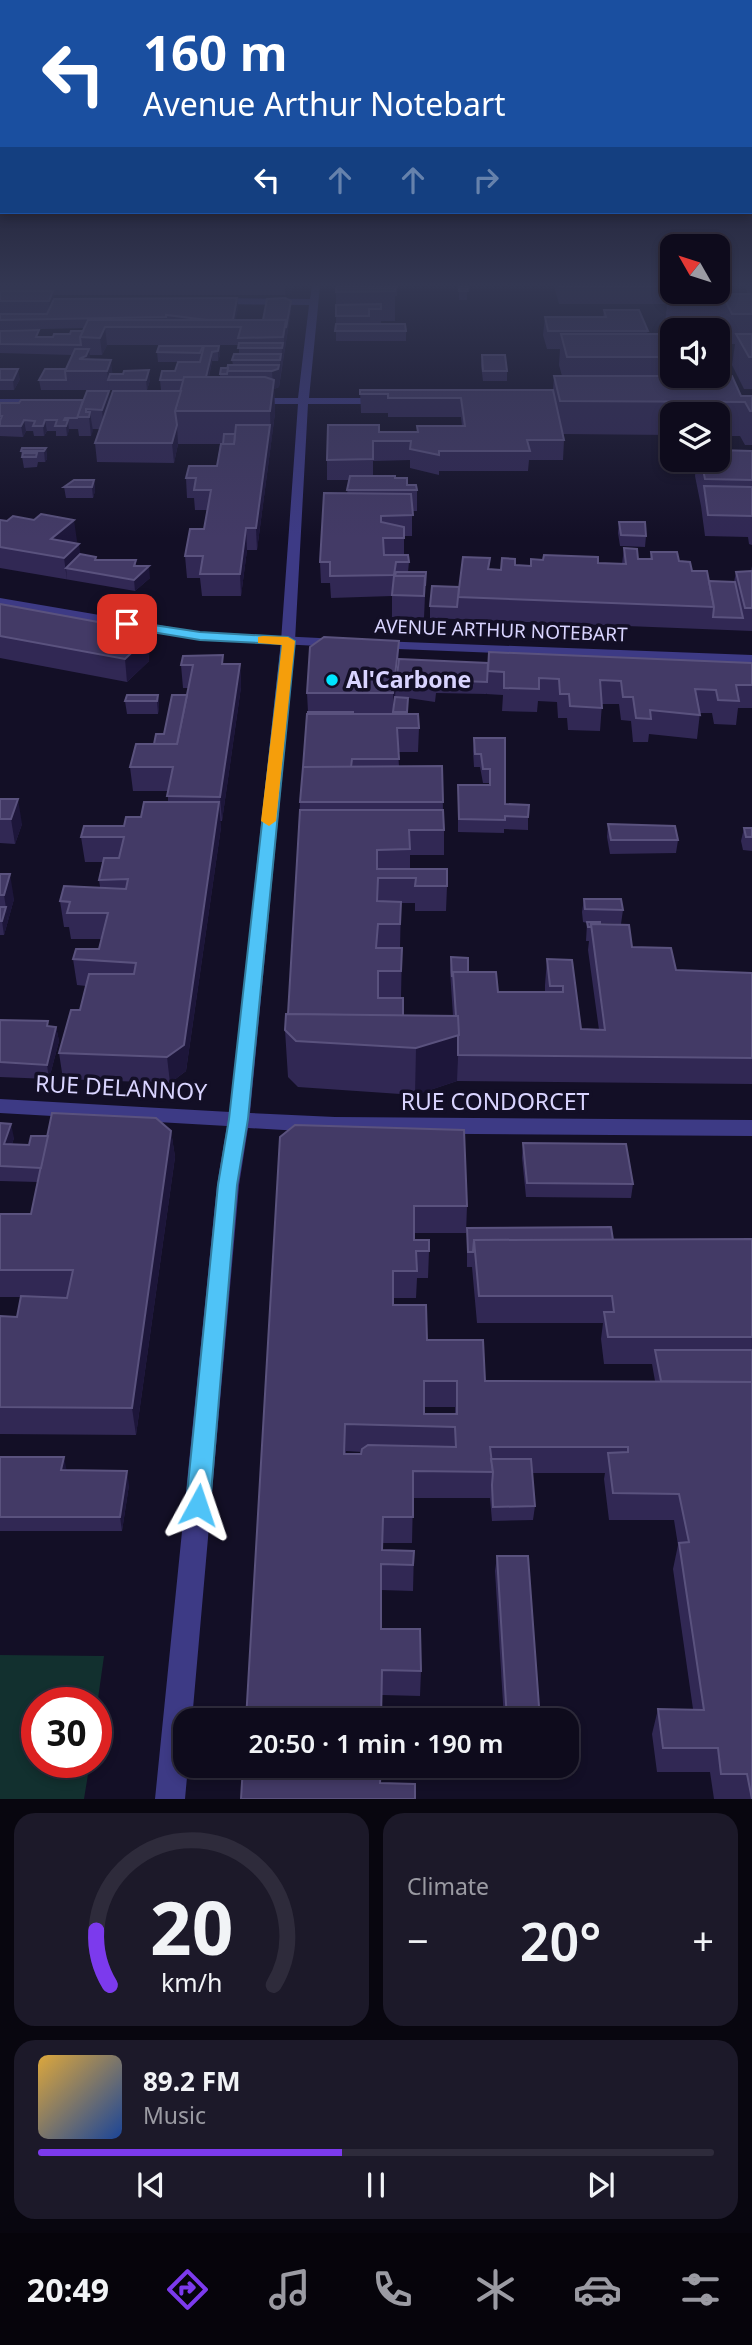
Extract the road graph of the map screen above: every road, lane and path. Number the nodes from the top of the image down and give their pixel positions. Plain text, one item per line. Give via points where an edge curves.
1 (307, 370) edge
2 (235, 401) edge
3 (304, 401) junction
4 (393, 401) edge
5 (0, 402) edge
6 (55, 402) edge
7 (0, 601) edge
8 (288, 641) junction
9 (752, 659) edge
10 (0, 1106) edge
11 (239, 1119) junction
12 (752, 1128) edge
13 (170, 1799) edge

1 - 3 street
2 - 3 street
3 - 4 street
3 - 8 street
5 - 6 street
7 - 8 street, AVENUE ARTHUR NOTEBART via 188,635
8 - 9 street, AVENUE ARTHUR NOTEBART
8 - 11 street
10 - 11 street, RUE DELANNOY
11 - 12 street, RUE CONDORCET via 335,1125
11 - 13 street via 228,1185

